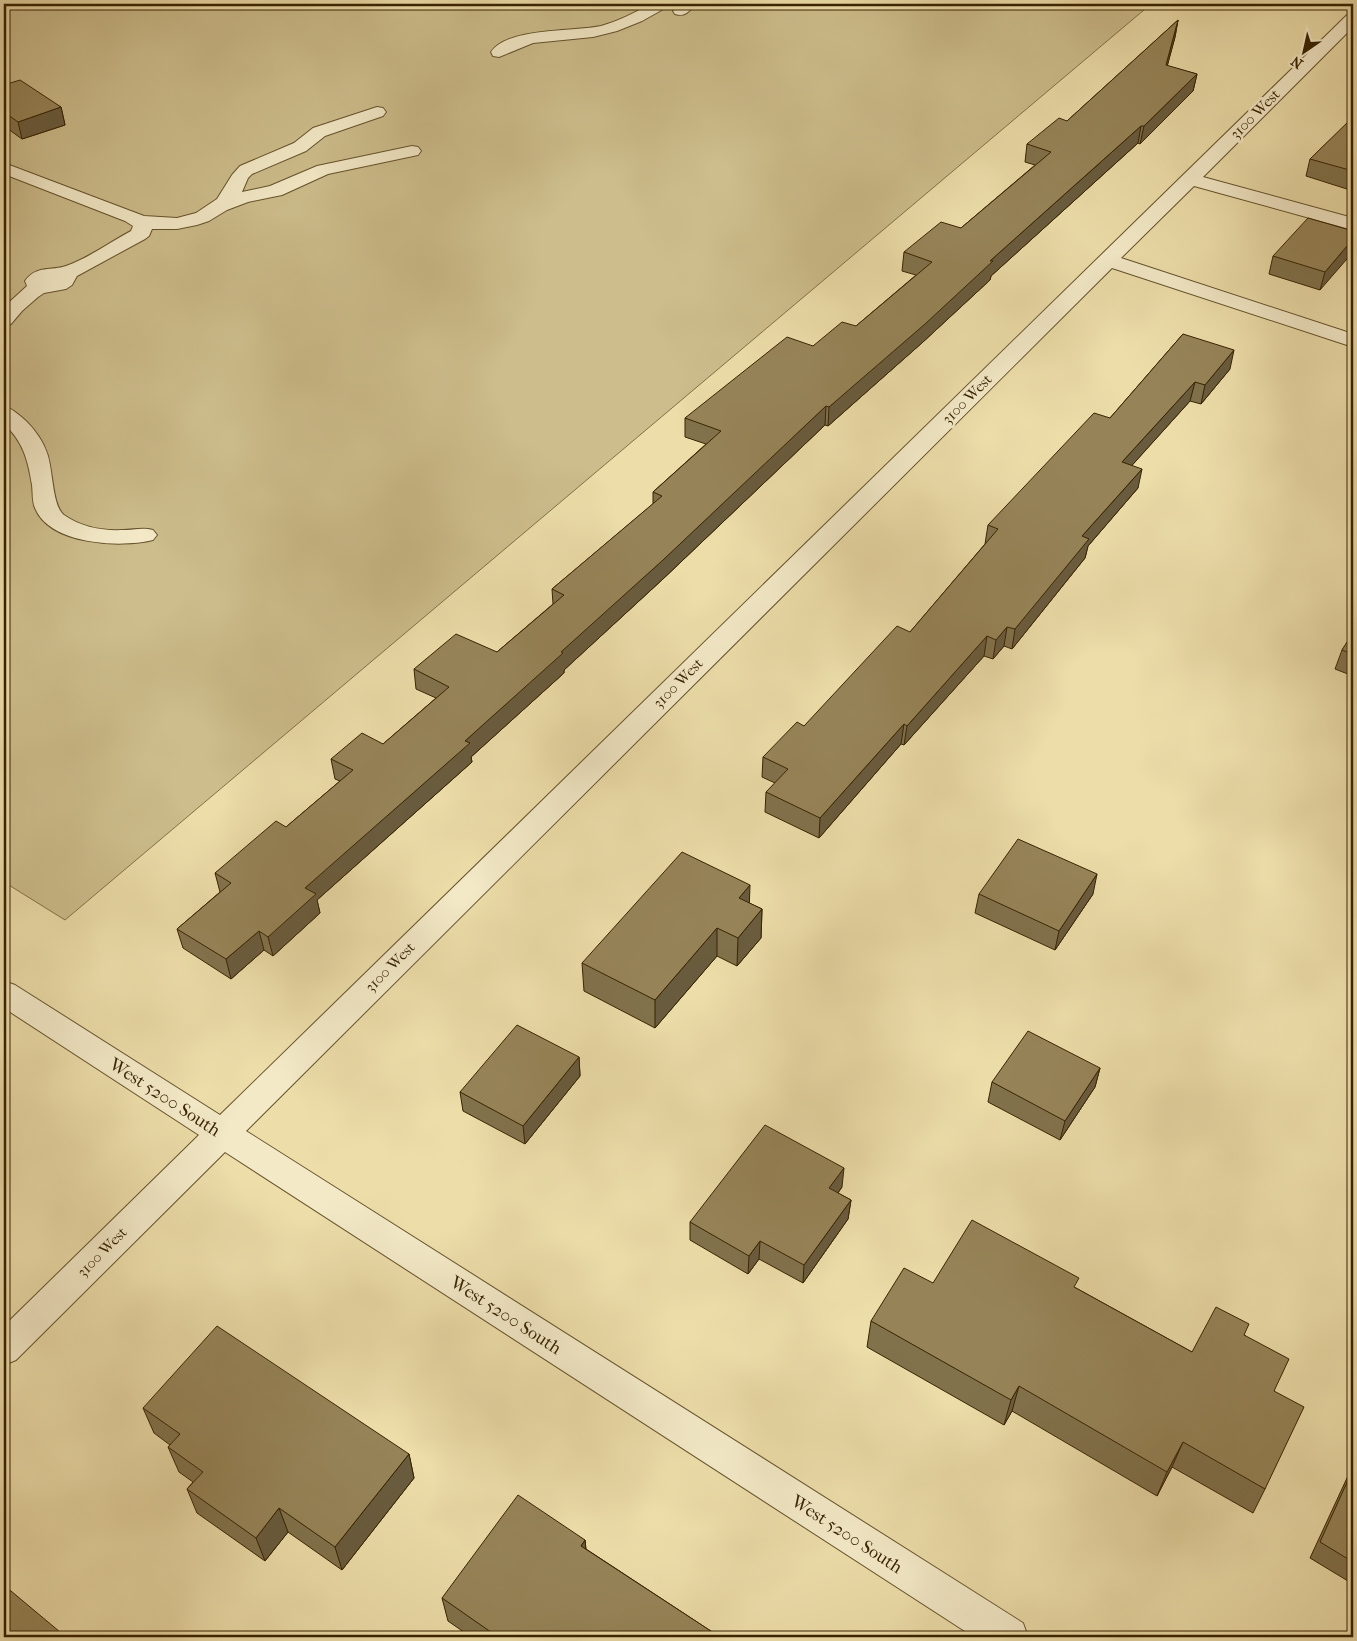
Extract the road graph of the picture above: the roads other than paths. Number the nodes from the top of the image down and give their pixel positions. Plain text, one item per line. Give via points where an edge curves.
1 (661, 4) edge
2 (1353, 18) edge
3 (499, 52) dead end
4 (377, 112) dead end
5 (412, 150) dead end
6 (4, 168) edge
7 (1190, 179) junction
8 (238, 195) junction
9 (1353, 224) edge
10 (138, 228) junction
11 (1107, 260) junction
12 (4, 320) edge
13 (1353, 341) edge
14 (4, 413) edge
15 (145, 535) dead end
16 (4, 993) edge
17 (221, 1133) junction
18 (4, 1349) edge
19 (1009, 1637) edge

1 - 3 street via 608,29 528,38
2 - 7 street, 3100 West
4 - 8 street via 319,132 290,152 246,170 236,182
5 - 8 street via 323,170 275,191
6 - 10 street
7 - 9 street
7 - 11 street, 3100 West
8 - 10 street via 202,217 153,228
10 - 12 street via 66,274 45,274 35,281 40,288 18,304
11 - 13 street
11 - 17 street, 3100 West
14 - 15 street via 33,442 48,511 58,522 85,535 103,538
16 - 17 street, West 5200 South
17 - 18 street, 3100 West
17 - 19 street, West 5200 South

